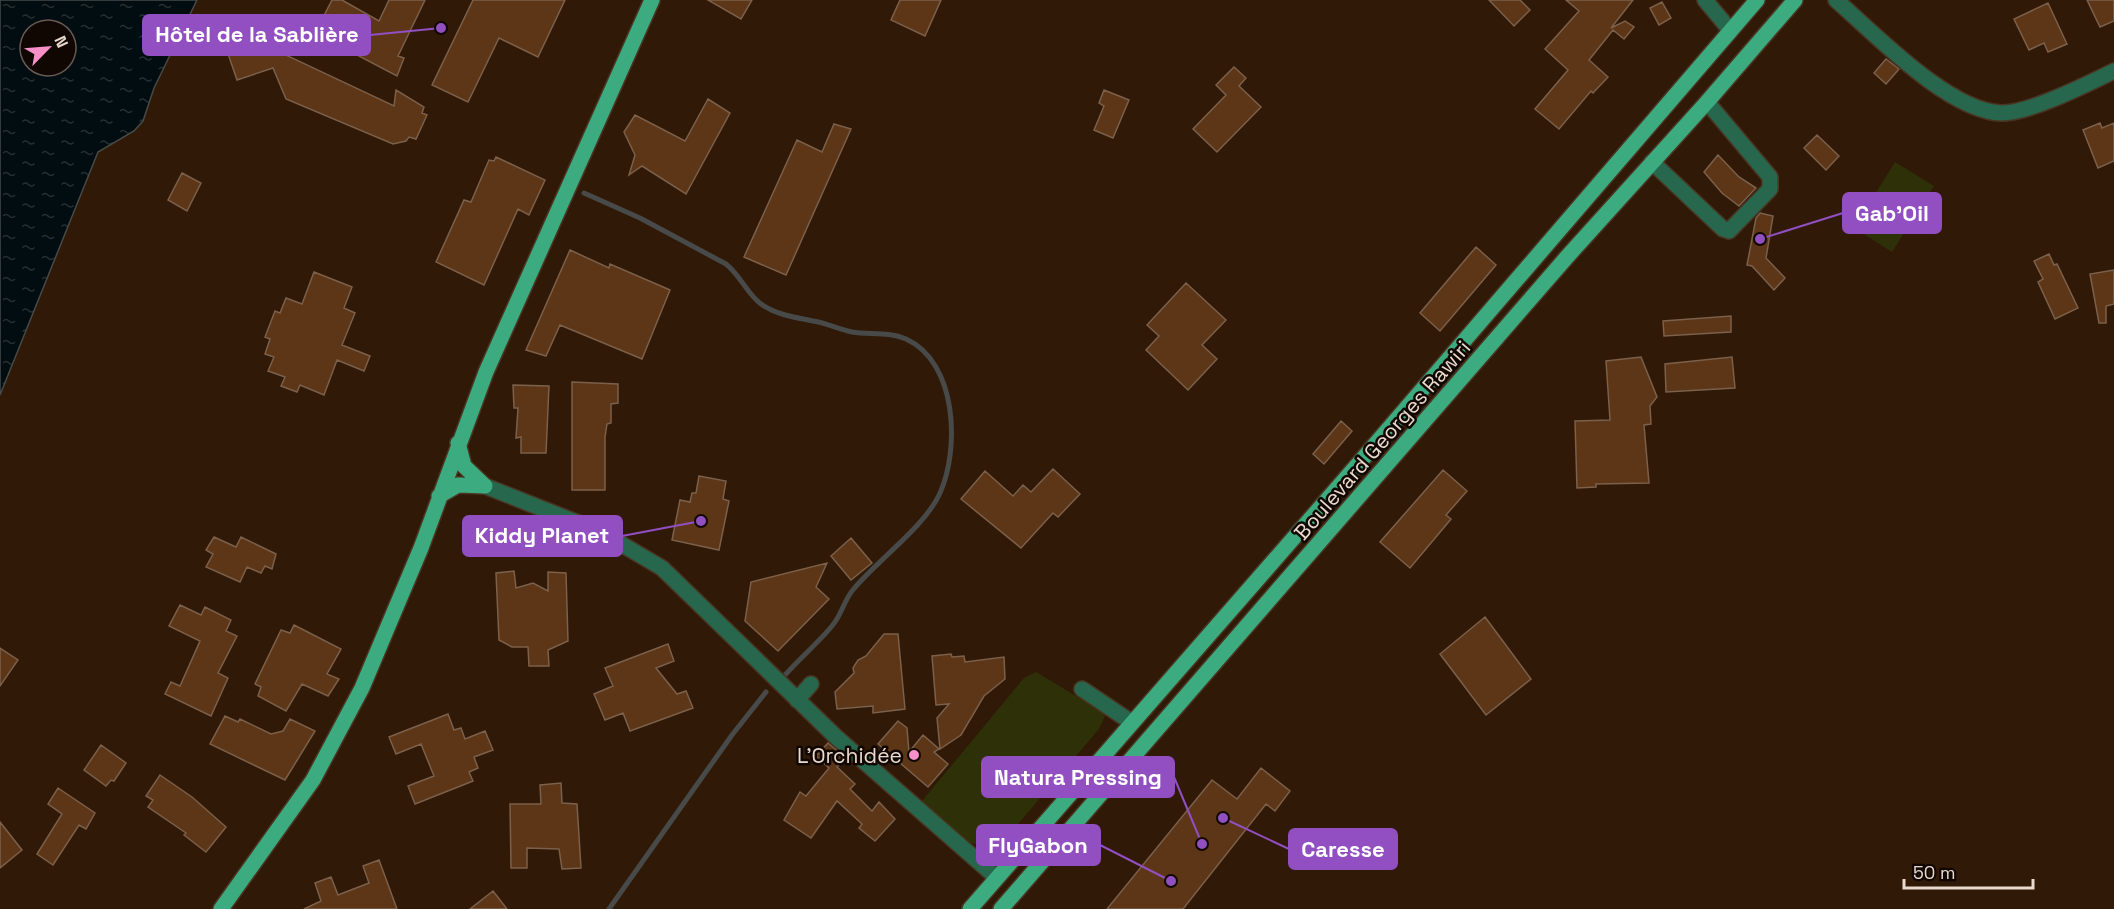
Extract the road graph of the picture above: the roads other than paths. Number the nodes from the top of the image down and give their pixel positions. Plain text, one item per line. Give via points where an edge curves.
1 (652, 0) edge
2 (1705, 0) edge
3 (1757, 0) edge
4 (1795, 0) edge
5 (1836, 0) edge
6 (1730, 30) junction
7 (2114, 71) edge
8 (1707, 102) junction
9 (1652, 162) junction
10 (458, 443) junction
11 (485, 486) junction
12 (439, 496) junction
13 (811, 684) dead end
14 (1083, 689) dead end
15 (797, 700) junction
16 (1131, 722) junction
17 (996, 877) junction
18 (221, 909) edge
19 (970, 909) edge
20 (1001, 909) edge

1 - 10 main road
2 - 6 street
3 - 6 main road, Boulevard Georges Rawiri
4 - 8 main road, Boulevard Georges Rawiri
5 - 7 street via 1927,78 1952,96 1978,107 2002,113 2028,107
6 - 16 main road, Boulevard Georges Rawiri
8 - 9 main road, Boulevard Georges Rawiri
8 - 9 street via 1770,177 1770,189 1729,231
9 - 20 main road, Boulevard Georges Rawiri
10 - 11 main road via 464,466
10 - 12 main road
11 - 12 main road via 458,485
11 - 15 street via 601,532 662,568
12 - 18 main road via 391,621 339,736 313,780
13 - 15 street
14 - 16 street
15 - 17 street
16 - 17 main road, Boulevard Georges Rawiri
17 - 19 main road, Boulevard Georges Rawiri

